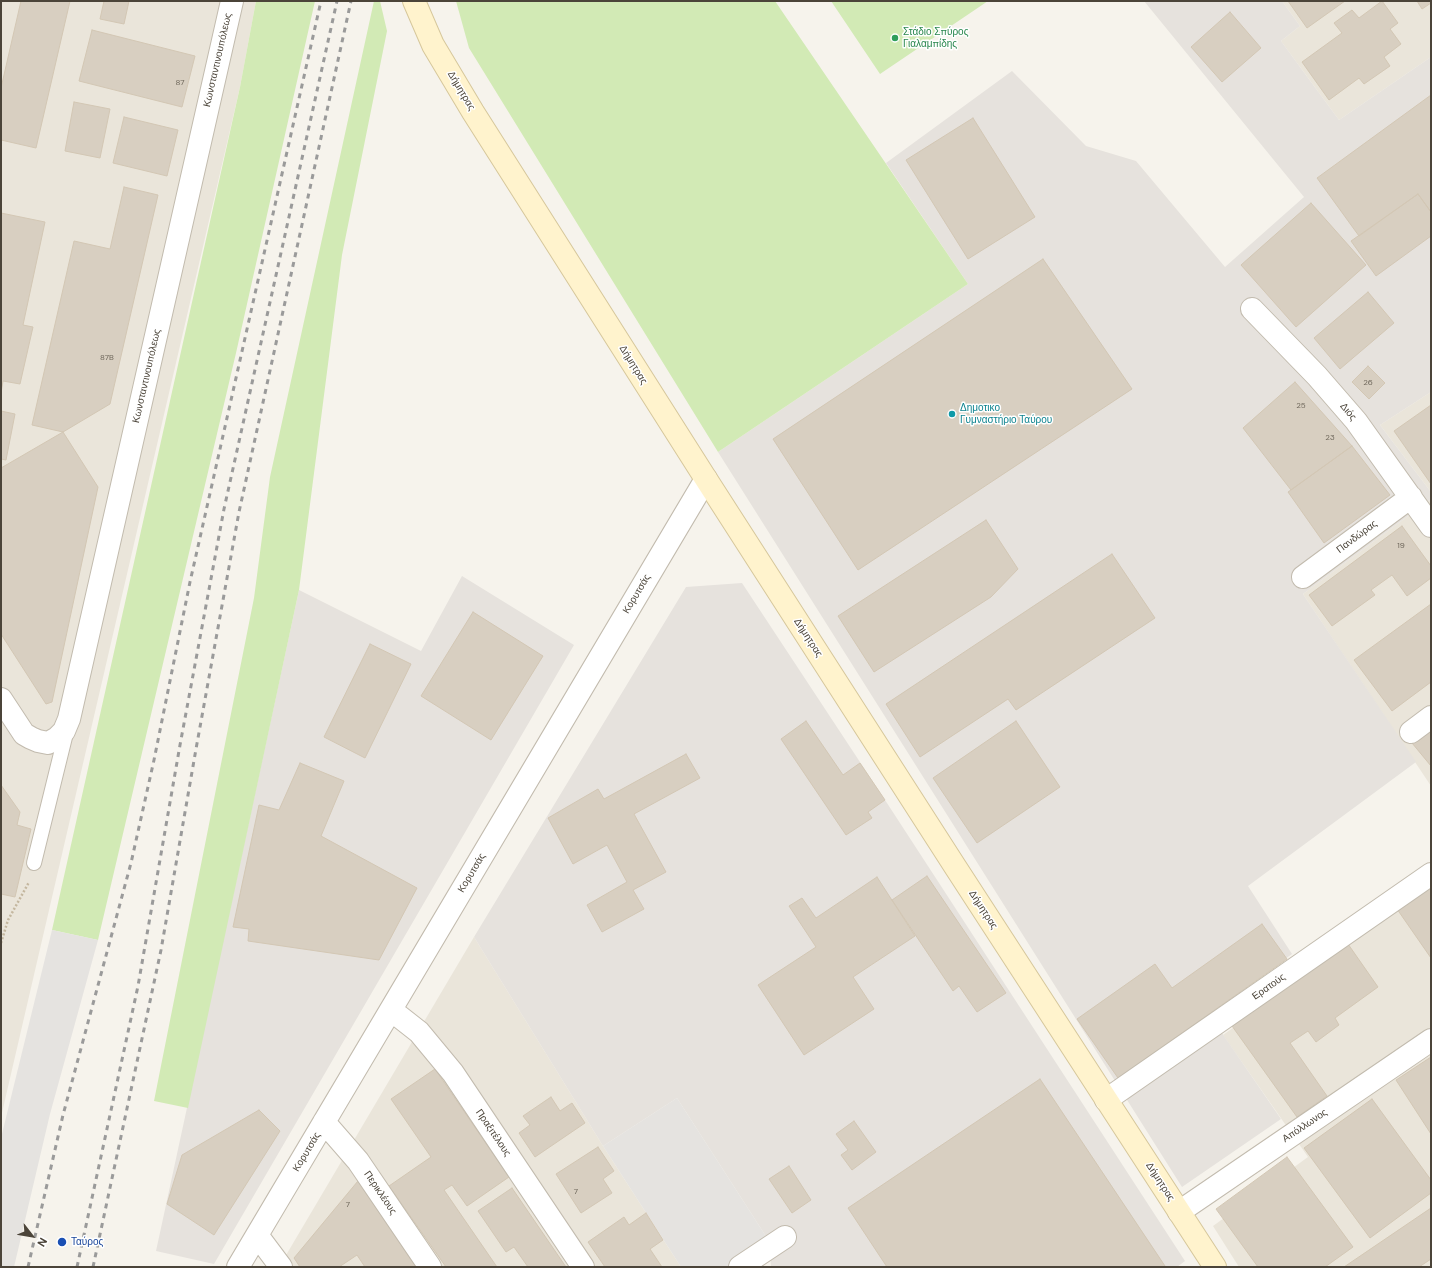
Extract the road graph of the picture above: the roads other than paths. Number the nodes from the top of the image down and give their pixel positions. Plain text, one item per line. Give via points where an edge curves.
1 (232, 1) edge
2 (414, 1) edge
3 (1252, 309) dead end
4 (706, 479) junction
5 (1410, 497) junction
6 (1431, 526) edge
7 (1303, 578) dead end
8 (1, 699) edge
9 (1431, 717) edge
10 (69, 719) junction
11 (1411, 732) dead end
12 (34, 863) road end
13 (1431, 874) edge
14 (391, 1010) junction
15 (1431, 1040) edge
16 (1106, 1100) junction
17 (324, 1122) junction
18 (1179, 1212) junction
19 (257, 1235) junction
20 (784, 1237) dead end
21 (1213, 1266) edge
22 (238, 1267) edge
23 (281, 1267) edge
24 (430, 1267) edge
25 (583, 1267) edge
26 (740, 1267) edge

1 - 10 street, Κωνσταντινουπόλεως
2 - 4 street, Δήμητρας via 433,45 461,92
3 - 5 street, Διός via 1317,376 1356,421
4 - 14 street, Κορυτσάς
4 - 16 street, Δήμητρας
5 - 6 street, Διός
5 - 7 street, Πανδώρας
8 - 10 street, Κωνσταντινουπόλεως via 24,734 31,738 48,743 64,731
9 - 11 street
10 - 12 lane
13 - 16 street, Ερατούς
14 - 17 street, Κορυτσάς
14 - 25 street, Πραξιτέλους via 419,1032 453,1073
15 - 18 street, Απόλλωνος
16 - 18 street, Δήμητρας
17 - 19 street, Κορυτσάς
17 - 24 street, Περικλέους via 358,1161
18 - 21 street, Δήμητρας
19 - 22 street, Κορυτσάς
19 - 23 street
20 - 26 street

